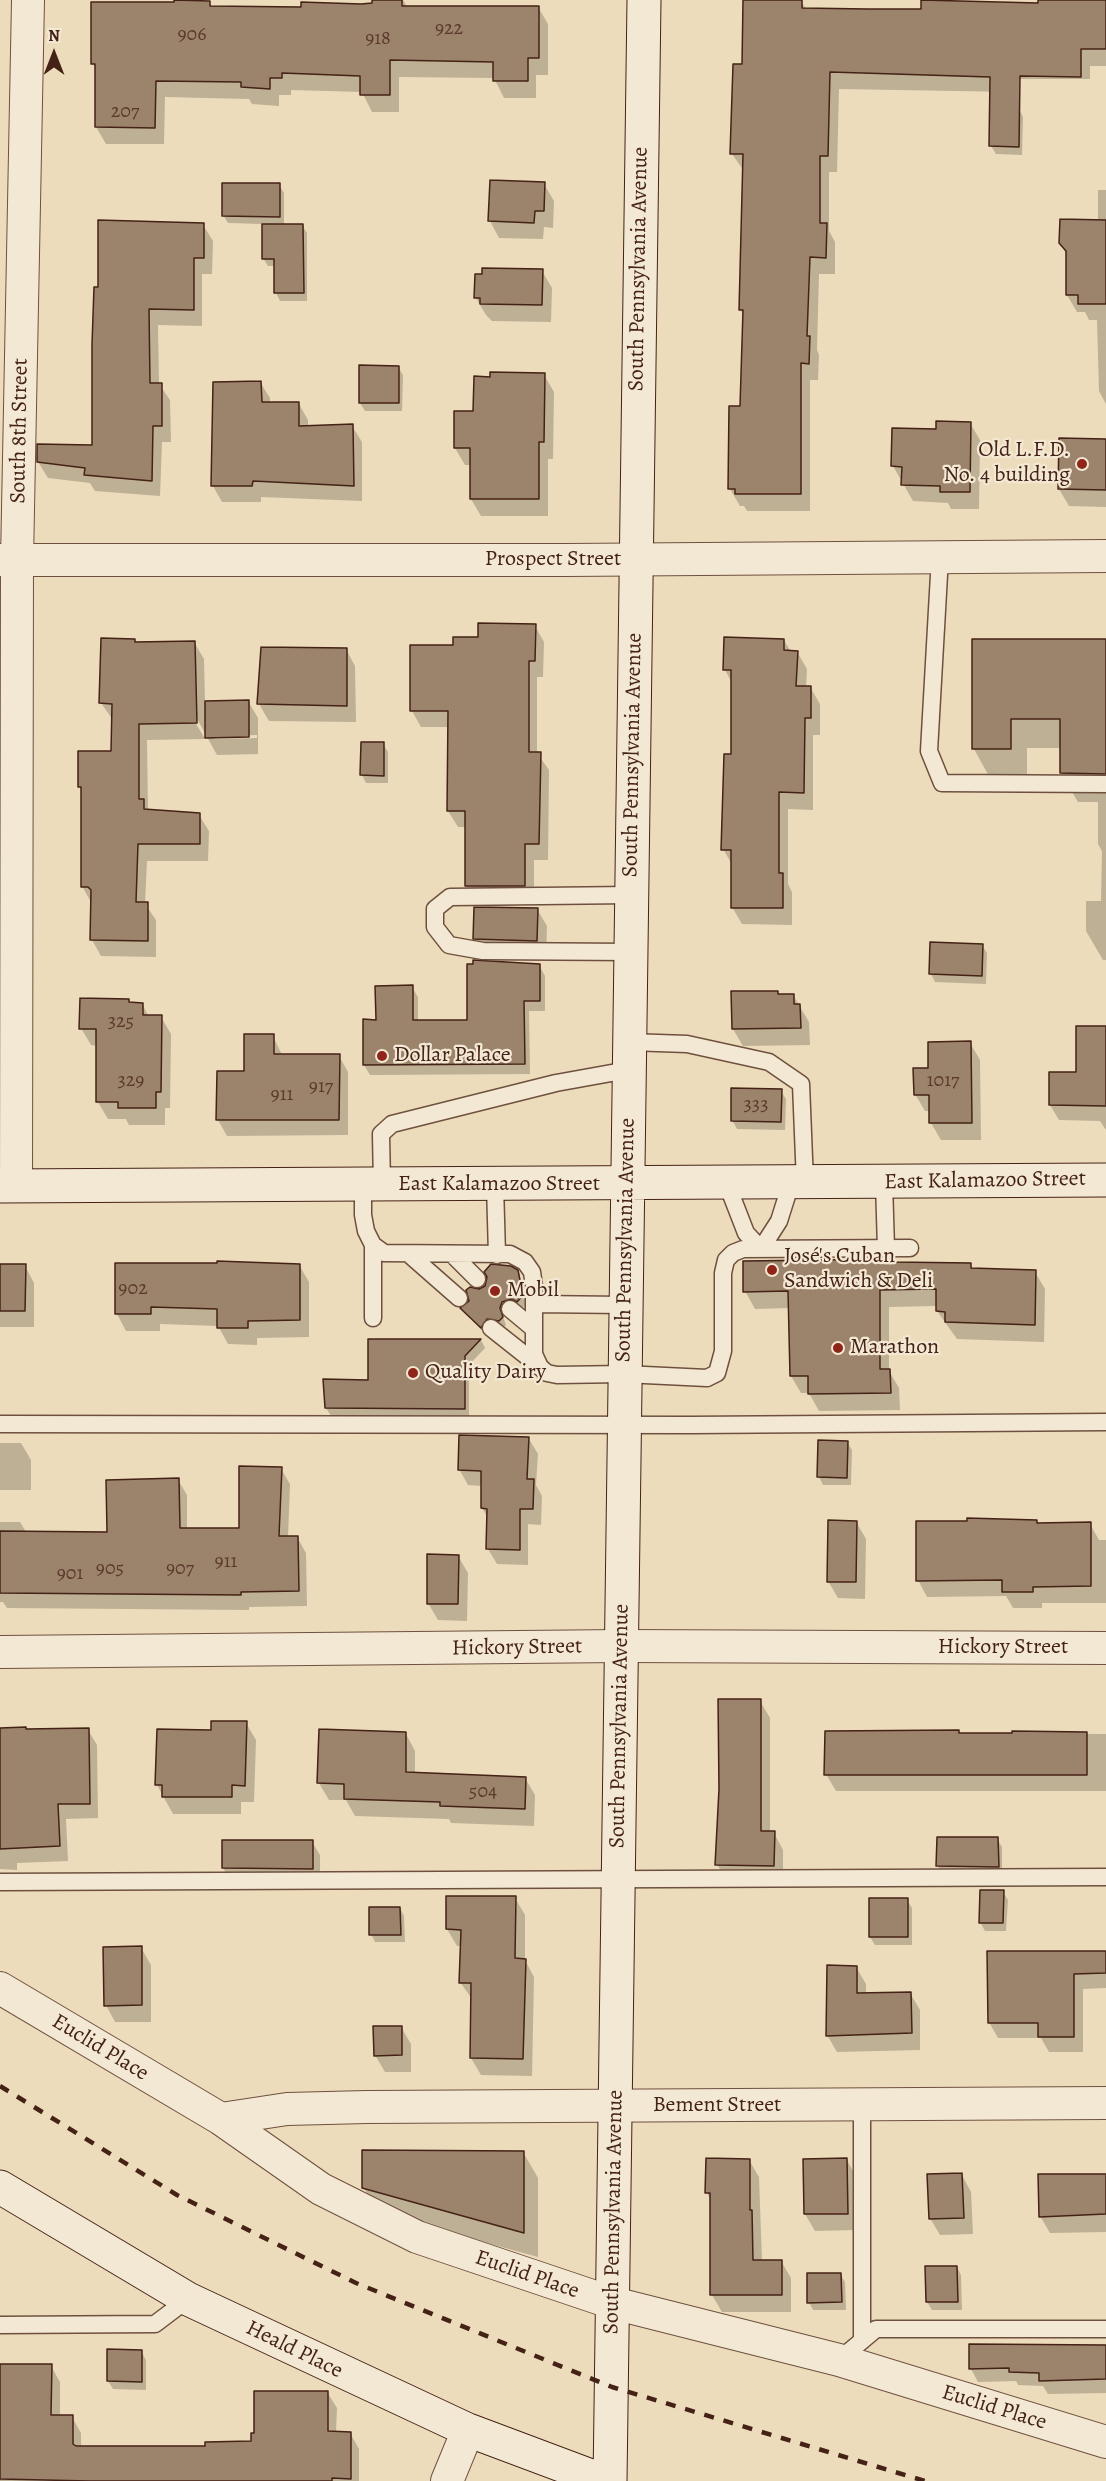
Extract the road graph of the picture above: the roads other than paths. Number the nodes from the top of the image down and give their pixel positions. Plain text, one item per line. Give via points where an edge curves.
1 (28, 0) edge
2 (644, 0) edge
3 (1106, 556) edge
4 (940, 557) junction
5 (635, 559) junction
6 (9, 560) edge
7 (1106, 784) edge
8 (632, 896) junction
9 (631, 952) junction
10 (629, 1056) junction
11 (1106, 1180) edge
12 (884, 1182) junction
13 (798, 1183) junction
14 (727, 1184) junction
15 (373, 1185) junction
16 (495, 1185) junction
17 (626, 1185) junction
18 (8, 1186) edge
19 (374, 1245) junction
20 (910, 1248) dead end
21 (760, 1249) junction
22 (886, 1249) junction
23 (452, 1254) junction
24 (410, 1255) junction
25 (497, 1255) junction
26 (477, 1279) dead end
27 (459, 1298) dead end
28 (535, 1304) junction
29 (624, 1305) junction
30 (510, 1309) dead end
31 (374, 1318) dead end
32 (491, 1328) dead end
33 (534, 1329) junction
34 (540, 1367) junction
35 (624, 1374) junction
36 (1106, 1422) edge
37 (0, 1424) edge
38 (623, 1425) junction
39 (622, 1646) junction
40 (1106, 1648) edge
41 (0, 1652) edge
42 (1106, 1877) edge
43 (618, 1879) junction
44 (0, 1882) edge
45 (0, 1988) edge
46 (1106, 2103) edge
47 (862, 2105) junction
48 (615, 2106) junction
49 (220, 2119) junction
50 (0, 2187) edge
51 (188, 2299) junction
52 (612, 2303) junction
53 (0, 2325) edge
54 (1106, 2329) edge
55 (851, 2351) junction
56 (468, 2430) junction
57 (1106, 2442) edge
58 (447, 2481) edge
59 (604, 2481) edge
60 (610, 2481) edge

1 - 6 street, South 8th Street
2 - 5 main road, South Pennsylvania Avenue
3 - 4 street, Prospect Street
4 - 5 street, Prospect Street
4 - 7 lane via 929,751 942,783
5 - 6 street, Prospect Street
5 - 8 main road, South Pennsylvania Avenue
6 - 18 street, South 8th Street
8 - 9 main road, South Pennsylvania Avenue
8 - 9 lane via 450,897 435,909 435,927 449,945 483,951
9 - 10 main road, South Pennsylvania Avenue
10 - 13 lane via 687,1044 769,1062 801,1084
10 - 15 lane via 556,1083 392,1125 381,1134
10 - 17 main road, South Pennsylvania Avenue
11 - 12 main road, East Kalamazoo Street
12 - 13 main road, East Kalamazoo Street
12 - 22 lane
13 - 14 main road, East Kalamazoo Street
13 - 21 lane
14 - 17 main road, East Kalamazoo Street
14 - 21 lane via 746,1233
15 - 16 main road, East Kalamazoo Street
15 - 18 main road, East Kalamazoo Street
15 - 19 lane via 363,1215
16 - 17 main road, East Kalamazoo Street
16 - 25 lane
17 - 29 main road, South Pennsylvania Avenue
19 - 24 lane via 384,1253
19 - 31 lane
20 - 22 lane
21 - 22 lane
21 - 35 lane via 743,1249 726,1260 723,1351 717,1373 707,1378
23 - 24 lane
23 - 25 lane
23 - 26 lane
24 - 27 lane
25 - 28 lane via 510,1254 525,1262 532,1272
28 - 29 lane
28 - 33 lane
29 - 35 main road, South Pennsylvania Avenue
30 - 33 lane
32 - 34 lane
33 - 34 lane via 534,1354
34 - 35 lane via 557,1375
35 - 38 main road, South Pennsylvania Avenue
36 - 38 lane
37 - 38 lane
38 - 39 main road, South Pennsylvania Avenue
39 - 40 street, Hickory Street
39 - 41 street, Hickory Street
39 - 43 main road, South Pennsylvania Avenue
42 - 43 lane
43 - 44 lane
43 - 48 main road, South Pennsylvania Avenue
45 - 49 street, Euclid Place
46 - 47 street, Bement Street
47 - 48 street, Bement Street
47 - 55 lane
48 - 49 street, Bement Street via 286,2109
48 - 52 main road, South Pennsylvania Avenue
49 - 52 street, Euclid Place via 321,2189 417,2237
50 - 51 main road, Heald Place
51 - 53 lane via 154,2324
51 - 56 main road, Heald Place
52 - 55 street, Euclid Place
52 - 60 main road, South Pennsylvania Avenue
54 - 55 lane via 876,2329
55 - 57 street, Euclid Place
56 - 58 street
56 - 59 main road, Heald Place

